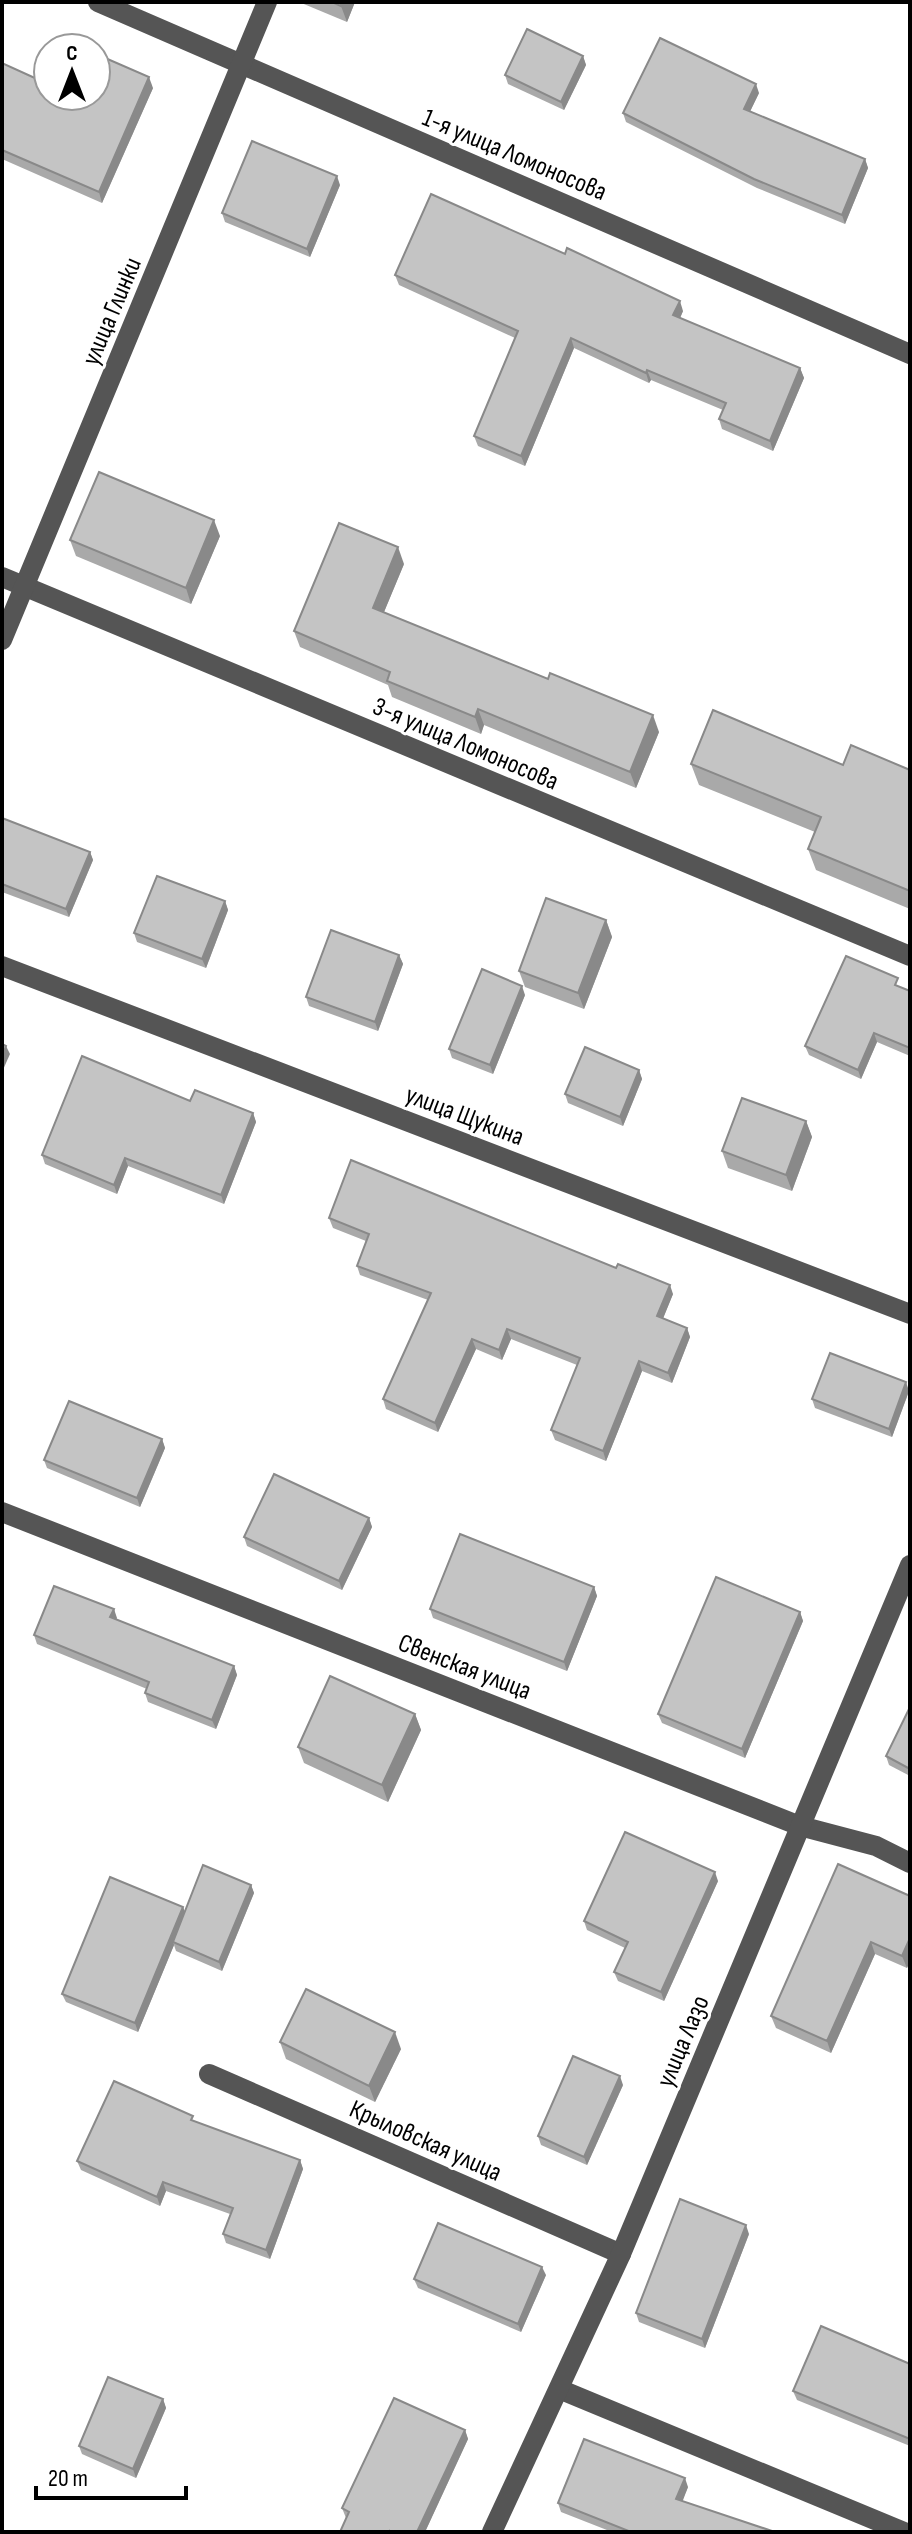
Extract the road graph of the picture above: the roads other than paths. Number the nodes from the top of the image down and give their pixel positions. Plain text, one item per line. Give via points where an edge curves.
1 (98, 2) edge
2 (267, 2) edge
3 (242, 63) junction
4 (910, 354) edge
5 (2, 577) edge
6 (25, 587) junction
7 (2, 640) edge
8 (910, 956) edge
9 (2, 966) edge
10 (910, 1314) edge
11 (2, 1512) edge
12 (910, 1565) edge
13 (800, 1826) junction
14 (910, 1863) edge
15 (209, 2074) dead end
16 (621, 2254) junction
17 (559, 2389) junction
18 (492, 2532) edge
19 (904, 2532) edge

1 - 3 street, 1-я улица Ломоносова
2 - 3 street, улица Глинки
3 - 4 street, 1-я улица Ломоносова
3 - 6 street, улица Глинки
5 - 6 street, 3-я улица Ломоносова
6 - 7 street, улица Глинки
6 - 8 street, 3-я улица Ломоносова
9 - 10 street, улица Щукина
11 - 13 street, Свенская улица
12 - 13 street, улица Лазо
13 - 14 street, Свенская улица via 876,1846
13 - 16 street, улица Лазо
15 - 16 street, Крыловская улица
16 - 17 street, улица Лазо
17 - 18 street, улица Лазо
17 - 19 street

